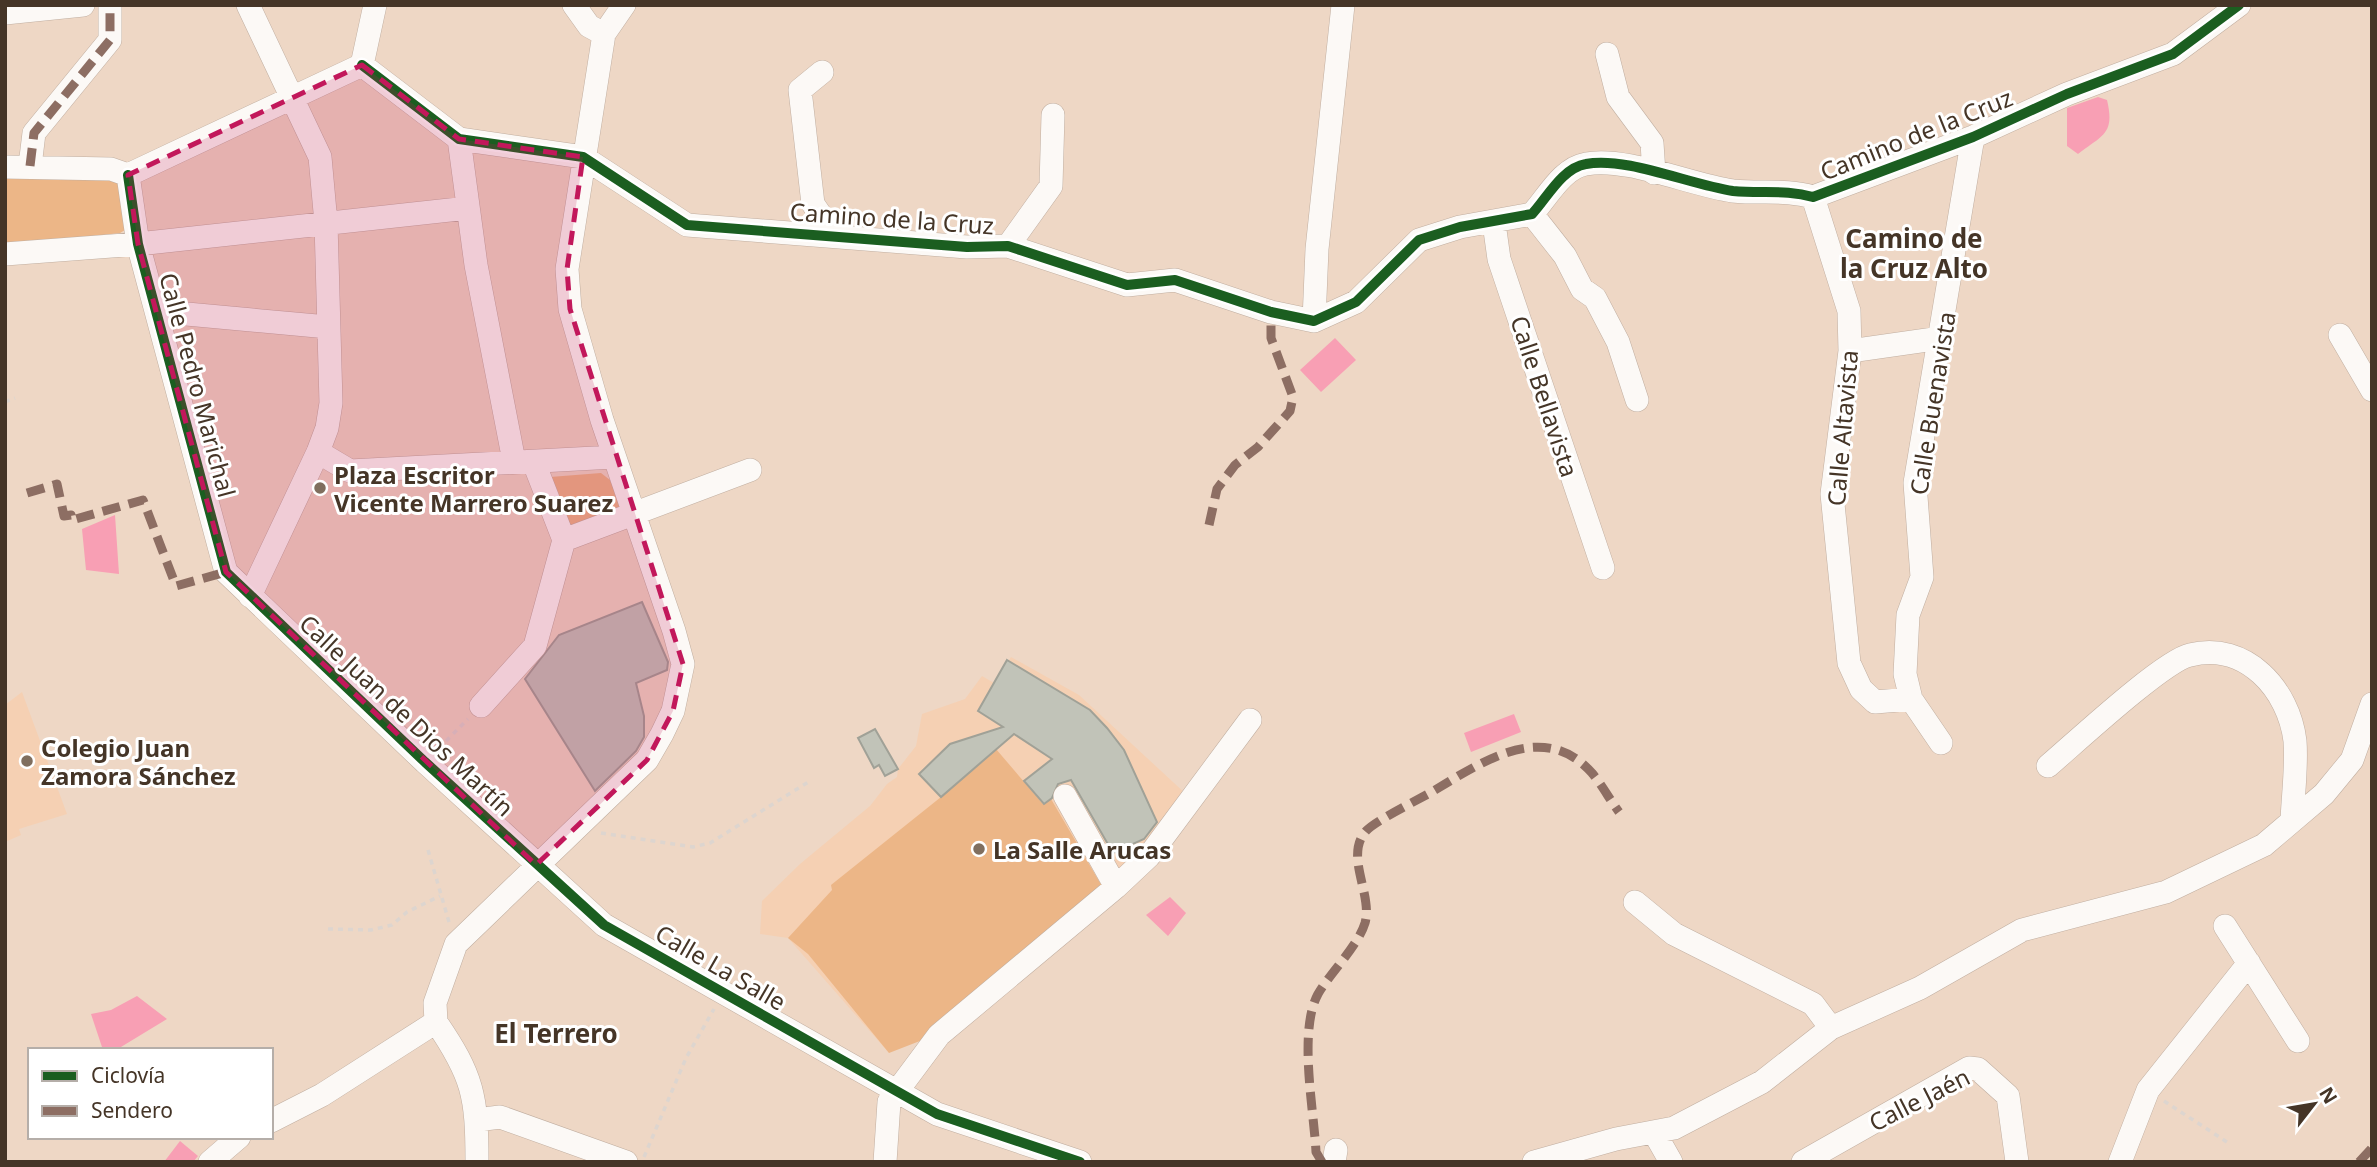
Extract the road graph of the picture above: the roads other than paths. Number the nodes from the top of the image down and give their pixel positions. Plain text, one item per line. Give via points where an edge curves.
1 (83, 5) edge
2 (110, 5) edge
3 (248, 5) edge
4 (375, 5) edge
5 (574, 5) edge
6 (624, 5) edge
7 (1343, 5) edge
8 (2239, 5) edge
9 (5, 13) edge
10 (604, 34) junction
11 (1606, 54) dead end
12 (362, 65) junction
13 (822, 72) dead end
14 (292, 99) junction
15 (1053, 115) dead end
16 (1973, 136) junction
17 (459, 139) junction
18 (583, 157) junction
19 (30, 166) junction
20 (5, 167) edge
21 (1654, 173) junction
22 (128, 175) junction
23 (1813, 197) junction
24 (468, 208) junction
25 (1532, 214) junction
26 (326, 223) junction
27 (1494, 223) junction
28 (835, 236) junction
29 (138, 244) junction
30 (1008, 246) junction
31 (5, 254) edge
32 (157, 314) junction
33 (1314, 321) junction
34 (328, 327) junction
35 (2340, 335) dead end
36 (1941, 338) junction
37 (1850, 351) junction
38 (2372, 390) edge
39 (1637, 400) dead end
40 (318, 452) junction
41 (614, 457) junction
42 (524, 462) junction
43 (750, 470) dead end
44 (635, 515) junction
45 (564, 540) junction
46 (1602, 568) dead end
47 (250, 596) junction
48 (1911, 699) junction
49 (2372, 704) edge
50 (481, 706) road end
51 (1250, 720) dead end
52 (1941, 743) dead end
53 (2048, 766) dead end
54 (1065, 796) dead end
55 (2292, 821) junction
56 (536, 865) junction
57 (1115, 887) junction
58 (1635, 902) dead end
59 (2225, 926) dead end
60 (2249, 963) junction
61 (436, 1022) junction
62 (1831, 1028) junction
63 (2298, 1041) dead end
64 (895, 1091) junction
65 (273, 1120) edge
66 (477, 1120) junction
67 (1654, 1132) junction
68 (237, 1139) edge
69 (214, 1160) edge
70 (477, 1162) edge
71 (626, 1162) edge
72 (885, 1162) edge
73 (1080, 1162) edge
74 (1534, 1162) edge
75 (1671, 1162) edge
76 (1804, 1162) edge
77 (2017, 1162) edge
78 (2120, 1162) edge

1 - 9 street
2 - 19 street via 110,40 34,133
3 - 14 street
4 - 12 street
5 - 10 street via 589,26
6 - 10 street
7 - 33 street via 1317,249
8 - 16 street, Camino de la Cruz via 2173,54
10 - 18 street
11 - 21 street via 1618,97 1651,142
12 - 14 street
12 - 17 street
13 - 28 street via 800,90 813,204
14 - 22 street
14 - 26 street via 320,157
15 - 30 street via 1051,186
16 - 23 street, Camino de la Cruz
16 - 36 street, Calle Buenavista
17 - 18 street
17 - 24 street
18 - 28 street, Camino de la Cruz via 687,225
18 - 41 street via 567,269 570,309
19 - 20 street
19 - 22 street via 111,169
21 - 23 street, Camino de la Cruz via 1735,191 1794,191
21 - 25 street, Camino de la Cruz via 1618,163 1584,164 1564,176
22 - 29 street, Calle Pedro Marichal
23 - 37 street, Calle Altavista via 1849,311
24 - 26 street
24 - 42 street
25 - 27 street
25 - 39 street via 1565,256 1582,289 1595,298 1618,342
26 - 29 street
26 - 34 street
27 - 33 street via 1419,240 1356,302
27 - 46 street, Calle Bellavista via 1499,259
28 - 30 street, Camino de la Cruz
29 - 31 street
29 - 32 street, Calle Pedro Marichal
30 - 33 street, Camino de la Cruz via 1127,285 1175,280 1271,312
32 - 34 street
32 - 47 street, Calle Pedro Marichal via 226,572
34 - 40 street via 331,403
35 - 38 street
36 - 37 street
36 - 48 street, Calle Buenavista via 1915,482 1922,577 1908,615 1905,674
37 - 48 street, Calle Altavista via 1832,494 1849,663 1861,689 1875,702
40 - 42 street via 351,471
40 - 47 street
41 - 42 street
41 - 44 street
42 - 45 street
43 - 44 street
44 - 45 street
44 - 56 street via 682,664 673,711 647,760
45 - 50 street via 535,646
47 - 56 street, Calle Juan de Dios Martín
48 - 52 street, Calle Buenavista
49 - 55 street via 2352,760 2324,794
51 - 57 street via 1149,856
53 - 55 street via 2167,668 2189,655 2218,653 2245,660 2266,676 2284,702 2295,741
54 - 57 street
55 - 62 street via 2264,845 2166,892 2022,930 1920,988
56 - 61 street via 456,944 435,1003
56 - 64 street, Calle La Salle via 604,925
57 - 64 street via 939,1035
58 - 62 street via 1674,934 1814,1004
59 - 60 street
60 - 63 street
60 - 78 street via 2148,1090
61 - 65 street via 323,1095
61 - 66 street via 462,1061
62 - 67 street via 1762,1082 1674,1128
64 - 72 street via 889,1102
64 - 73 street, Calle La Salle via 937,1114
66 - 70 street
66 - 71 street via 500,1117
67 - 74 street
67 - 75 street
68 - 69 street
76 - 77 street, Calle Jaén via 1969,1068 1978,1069 2008,1096

